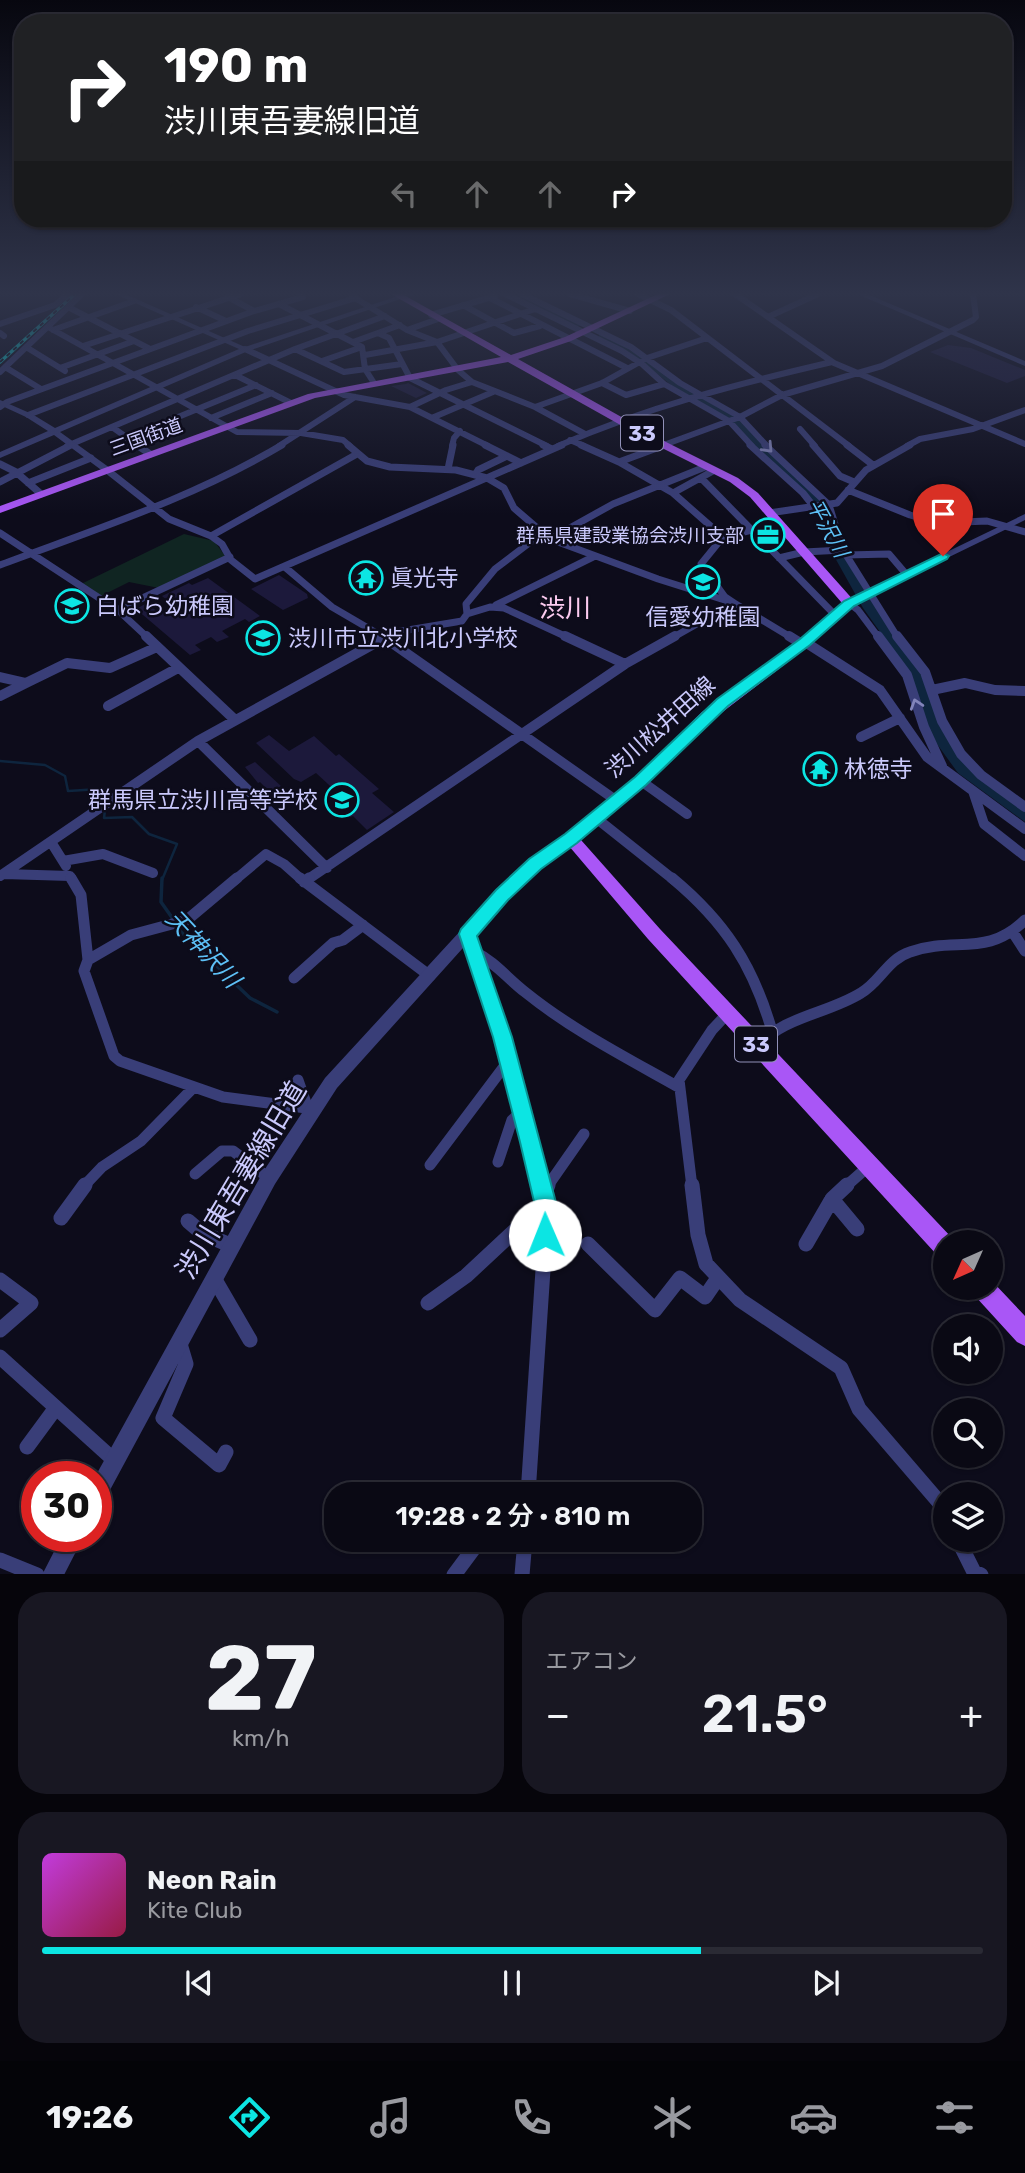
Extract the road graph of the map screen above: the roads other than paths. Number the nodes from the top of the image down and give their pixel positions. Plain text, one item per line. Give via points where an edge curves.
1 (100, 367) edge
2 (120, 367) edge
3 (150, 367) edge
4 (202, 367) edge
5 (252, 367) edge
6 (285, 367) edge
7 (335, 367) edge
8 (376, 367) edge
9 (404, 367) edge
10 (456, 367) edge
11 (470, 367) edge
12 (524, 367) edge
13 (650, 367) edge
14 (656, 367) edge
15 (744, 367) edge
16 (806, 367) edge
17 (845, 367) edge
18 (878, 367) edge
19 (60, 368) edge
20 (627, 368) edge
21 (3, 369) edge
22 (365, 369) junction
23 (458, 370) junction
24 (132, 374) junction
25 (860, 374) junction
26 (235, 375) junction
27 (74, 377) junction
28 (411, 378) junction
29 (757, 378) junction
30 (374, 383) junction
31 (472, 383) junction
32 (602, 383) junction
33 (664, 384) junction
34 (256, 385) junction
35 (155, 387) junction
36 (41, 389) junction
37 (333, 390) junction
38 (441, 392) junction
39 (493, 392) junction
40 (272, 393) junction
41 (572, 394) junction
42 (782, 395) junction
43 (355, 397) junction
44 (696, 397) junction
45 (178, 400) junction
46 (291, 403) junction
47 (2, 404) edge
48 (465, 404) junction
49 (410, 407) junction
50 (535, 407) junction
51 (197, 410) junction
52 (1024, 411) edge
53 (29, 415) junction
54 (434, 417) junction
55 (211, 418) junction
56 (734, 419) junction
57 (618, 420) junction
58 (982, 426) junction
59 (112, 427) junction
60 (227, 427) junction
61 (800, 429) dead end
62 (54, 430) junction
63 (460, 431) junction
64 (301, 433) junction
65 (585, 434) junction
66 (127, 438) junction
67 (570, 440) junction
68 (72, 444) junction
69 (662, 444) junction
70 (1025, 444) edge
71 (552, 449) junction
72 (150, 454) junction
73 (357, 454) junction
74 (0, 455) edge
75 (507, 456) junction
76 (91, 458) junction
77 (619, 462) junction
78 (521, 463) junction
79 (0, 464) edge
80 (873, 465) junction
81 (448, 469) junction
82 (709, 469) junction
83 (107, 470) junction
84 (16, 472) junction
85 (475, 475) junction
86 (487, 478) junction
87 (701, 478) junction
88 (0, 482) edge
89 (855, 482) junction
90 (28, 483) junction
91 (663, 486) junction
92 (848, 490) junction
93 (673, 493) junction
94 (41, 494) junction
95 (828, 505) junction
96 (154, 507) junction
97 (816, 507) junction
98 (0, 510) edge
99 (769, 513) junction
100 (1025, 517) edge
101 (1007, 525) junction
102 (752, 530) junction
103 (1025, 532) edge
104 (0, 533) edge
105 (541, 534) junction
106 (211, 536) junction
107 (723, 537) junction
108 (550, 539) junction
109 (32, 552) junction
110 (804, 552) junction
111 (843, 552) junction
112 (230, 557) junction
113 (593, 557) junction
114 (779, 558) junction
115 (0, 565) edge
116 (285, 568) junction
117 (906, 574) junction
118 (868, 593) junction
119 (853, 601) junction
120 (734, 603) junction
121 (496, 606) junction
122 (117, 610) junction
123 (467, 614) junction
124 (836, 616) junction
125 (384, 638) junction
126 (804, 643) junction
127 (157, 647) junction
128 (625, 664) junction
129 (181, 669) junction
130 (0, 677) edge
131 (26, 683) junction
132 (932, 690) junction
133 (1025, 691) edge
134 (0, 696) edge
135 (108, 706) dead end
136 (900, 718) junction
137 (234, 719) junction
138 (524, 734) junction
139 (861, 737) dead end
140 (198, 741) junction
141 (942, 767) junction
142 (641, 781) junction
143 (973, 791) junction
144 (617, 801) junction
145 (1025, 807) edge
146 (687, 814) dead end
147 (596, 818) junction
148 (1025, 829) edge
149 (571, 839) junction
150 (51, 842) junction
151 (1025, 856) edge
152 (63, 860) junction
153 (327, 868) junction
154 (153, 873) dead end
155 (2, 875) edge
156 (70, 876) junction
157 (304, 883) junction
158 (1025, 920) edge
159 (363, 925) junction
160 (468, 934) junction
161 (1014, 934) junction
162 (1025, 951) edge
163 (475, 952) junction
164 (88, 960) junction
165 (430, 976) junction
166 (294, 978) dead end
167 (727, 1014) junction
168 (772, 1031) junction
169 (757, 1046) junction
170 (509, 1060) junction
171 (298, 1080) dead end
172 (194, 1087) junction
173 (680, 1088) junction
174 (314, 1109) junction
175 (522, 1111) junction
176 (584, 1134) dead end
177 (498, 1162) dead end
178 (430, 1165) dead end
179 (870, 1165) junction
180 (195, 1174) dead end
181 (269, 1178) junction
182 (544, 1194) junction
183 (832, 1199) junction
184 (61, 1218) dead end
185 (188, 1222) dead end
186 (856, 1228) dead end
187 (933, 1234) edge
188 (588, 1244) dead end
189 (806, 1244) dead end
190 (232, 1246) junction
191 (214, 1279) junction
192 (718, 1279) junction
193 (0, 1280) edge
194 (994, 1300) edge
195 (428, 1303) dead end
196 (0, 1330) edge
197 (1025, 1334) edge
198 (250, 1340) dead end
199 (179, 1342) junction
200 (0, 1357) edge
201 (55, 1409) junction
202 (27, 1447) dead end
203 (226, 1452) dead end
204 (115, 1462) junction
205 (112, 1467) edge
206 (529, 1482) edge
207 (933, 1495) edge
208 (65, 1552) edge
209 (471, 1552) edge
210 (523, 1552) edge
211 (964, 1552) edge
212 (0, 1560) edge
213 (975, 1573) edge
214 (37, 1574) edge
215 (52, 1574) edge
216 (454, 1574) edge
217 (522, 1574) edge

1 - 27 street
2 - 24 street
3 - 24 street
4 - 35 street
5 - 26 street
6 - 37 street
7 - 22 street via 344,372
8 - 22 street
9 - 28 street
10 - 23 street
11 - 23 main road, 三国街道
12 - 41 main road, 33
13 - 33 street
14 - 44 street
15 - 29 street
16 - 29 street
17 - 25 street
18 - 25 street
19 - 27 street
20 - 32 street
21 - 36 street
22 - 30 street
23 - 28 main road, 三国街道
23 - 31 street
24 - 35 street
24 - 53 street
25 - 42 street
25 - 58 street
26 - 34 street
26 - 45 street
27 - 36 street
28 - 30 main road, 三国街道
28 - 38 street
29 - 42 street
29 - 44 street
30 - 37 main road, 三国街道
31 - 38 street
31 - 39 street
32 - 33 street via 626,395
32 - 41 street
33 - 44 street
34 - 40 street
34 - 51 street
35 - 45 street
35 - 62 street
36 - 47 street
37 - 43 street
37 - 46 main road, 三国街道
38 - 48 street
38 - 49 street
39 - 48 street
39 - 50 street
40 - 46 street
40 - 55 street
41 - 50 street
41 - 57 main road, 33
42 - 56 street
42 - 80 street
43 - 49 street
43 - 64 street
44 - 56 street
44 - 56 street
44 - 57 street
45 - 51 street
45 - 59 street
46 - 60 main road, 三国街道
47 - 53 street
48 - 54 street
48 - 71 street
49 - 54 street
50 - 65 street
51 - 55 street
51 - 66 street
52 - 58 street
53 - 62 street
54 - 63 street
55 - 60 street
56 - 69 street
56 -> 95 street
56 - 97 street via 762,458
57 - 65 street
57 - 69 main road, 33
58 - 70 street
58 - 80 street via 920,439
59 - 66 street
59 - 68 street
60 - 64 street via 237,432
60 - 72 main road, 三国街道
61 - 89 street via 840,476
62 - 68 street
62 - 74 street
63 - 75 street
63 - 81 street via 454,438
64 - 73 street via 343,440
64 - 96 street via 238,471
65 - 67 street
66 - 72 street
67 - 71 street
67 - 77 street
68 - 76 street
68 - 84 street
69 - 77 street
69 - 82 main road, 33
71 - 78 street
72 - 83 main road, 三国街道
73 - 81 street via 390,467
73 - 106 street
75 - 78 street
75 - 85 street
76 - 83 street
76 - 90 street
77 - 91 street
78 - 86 street
79 - 84 street
80 - 89 street
81 - 85 street
82 - 87 street
82 - 91 street
82 - 99 main road, 33 via 741,485
83 - 94 main road, 三国街道
83 - 96 street
84 - 88 street
84 - 90 street
85 - 86 street
86 - 105 street via 504,488 514,508
86 - 116 street
87 - 93 street
87 - 102 street
89 - 92 street
90 - 94 street
91 - 93 street
91 - 108 street via 613,504
92 - 95 street via 837,503
92 - 101 street via 938,523
93 - 107 street
94 - 98 main road, 三国街道
95 - 97 street
95 - 111 street
96 - 106 street via 169,519
96 - 109 street
97 - 99 street
99 - 110 main road, 33
100 - 101 street
101 - 103 street
101 - 117 street
102 - 107 street
102 - 114 street
104 - 109 street
105 - 108 street
105 - 123 street via 495,569 466,604
106 - 112 street
107 - 120 street via 701,564
108 - 113 street
109 - 115 street
109 - 122 street
110 - 111 street
110 - 114 street
110 - 119 main road, 33
111 - 117 street via 888,554
111 - 118 street
112 - 116 street via 255,579
112 - 122 street
113 - 120 street
113 - 121 street
114 - 124 street
116 - 125 street via 350,623
117 - 118 street
118 - 119 street
118 - 132 street via 926,672
119 - 124 main road, 渋川松井田線
141 -> 119 street via 907,675
120 - 126 street
120 - 128 street
121 - 123 street
121 - 128 street
122 - 127 street
123 - 125 street via 462,621
124 - 126 main road, 渋川松井田線
125 - 137 street
125 - 138 street
126 - 136 street via 880,690
126 - 142 main road, 渋川松井田線 via 707,716
127 - 129 street
127 - 131 street via 110,668 67,663
128 - 138 street
129 - 135 street
129 - 137 street
130 - 131 street
131 - 134 street
132 - 133 street via 965,683
132 - 145 street via 942,721 961,754
136 - 139 street
136 - 141 street via 927,757
137 - 140 street
138 - 144 street
138 - 153 street
140 - 150 street
140 - 153 street
141 - 143 street
142 - 144 main road, 渋川松井田線
142 - 146 street
143 - 148 street
143 - 151 street via 984,824
144 - 147 main road, 渋川松井田線
147 - 149 main road, 渋川松井田線
147 - 168 street via 670,875 718,920 744,956 766,1000
149 - 160 street, 渋川東吾妻線旧道 via 535,864
149 - 167 main road, 33
150 - 152 street
150 - 155 street
152 - 154 street via 103,854
152 - 156 street
153 - 157 street
155 - 156 street
156 - 164 street via 81,895
157 - 159 street
157 - 164 street via 266,854 179,924 131,935
158 - 161 street
159 - 165 street
159 - 166 street via 333,943
160 - 163 street
160 - 165 street, 渋川東吾妻線旧道
161 - 162 street
161 - 168 street via 989,944 944,943 903,953 866,991
163 - 170 street
163 - 173 street via 600,1043
164 - 172 street via 84,971 114,1056
165 - 174 street, 渋川東吾妻線旧道 via 338,1075
167 - 169 main road, 33
167 - 173 street via 679,1080
168 - 169 street
169 - 179 main road, 33
170 - 175 street
170 - 178 street
171 - 174 street via 306,1103
172 - 174 street via 223,1097
172 - 184 street via 141,1141 102,1167
173 - 192 street via 698,1235 706,1264
174 - 181 street, 渋川東吾妻線旧道
175 - 177 street via 512,1120
175 - 182 street
176 - 182 street
179 - 183 street
179 - 187 main road, 33
180 - 181 street via 222,1151 233,1151
181 - 190 street, 渋川東吾妻線旧道
182 - 195 street via 539,1208 466,1276
182 - 206 street via 547,1210
183 - 186 street
183 - 189 street
185 - 190 street
188 - 192 street via 655,1310 680,1278 705,1297
190 - 191 street, 渋川東吾妻線旧道
191 - 198 street
191 - 199 street, 渋川東吾妻線旧道
192 - 207 street via 740,1300 841,1368 859,1409
193 - 196 street via 32,1303
194 - 197 main road
199 - 203 street via 186,1364 163,1418 219,1465
199 - 204 street, 渋川東吾妻線旧道
200 - 201 street
201 - 202 street
201 - 204 street
204 - 205 street, 渋川東吾妻線旧道
208 - 215 street
209 - 216 street
210 - 217 street
211 - 213 street
212 - 214 street

